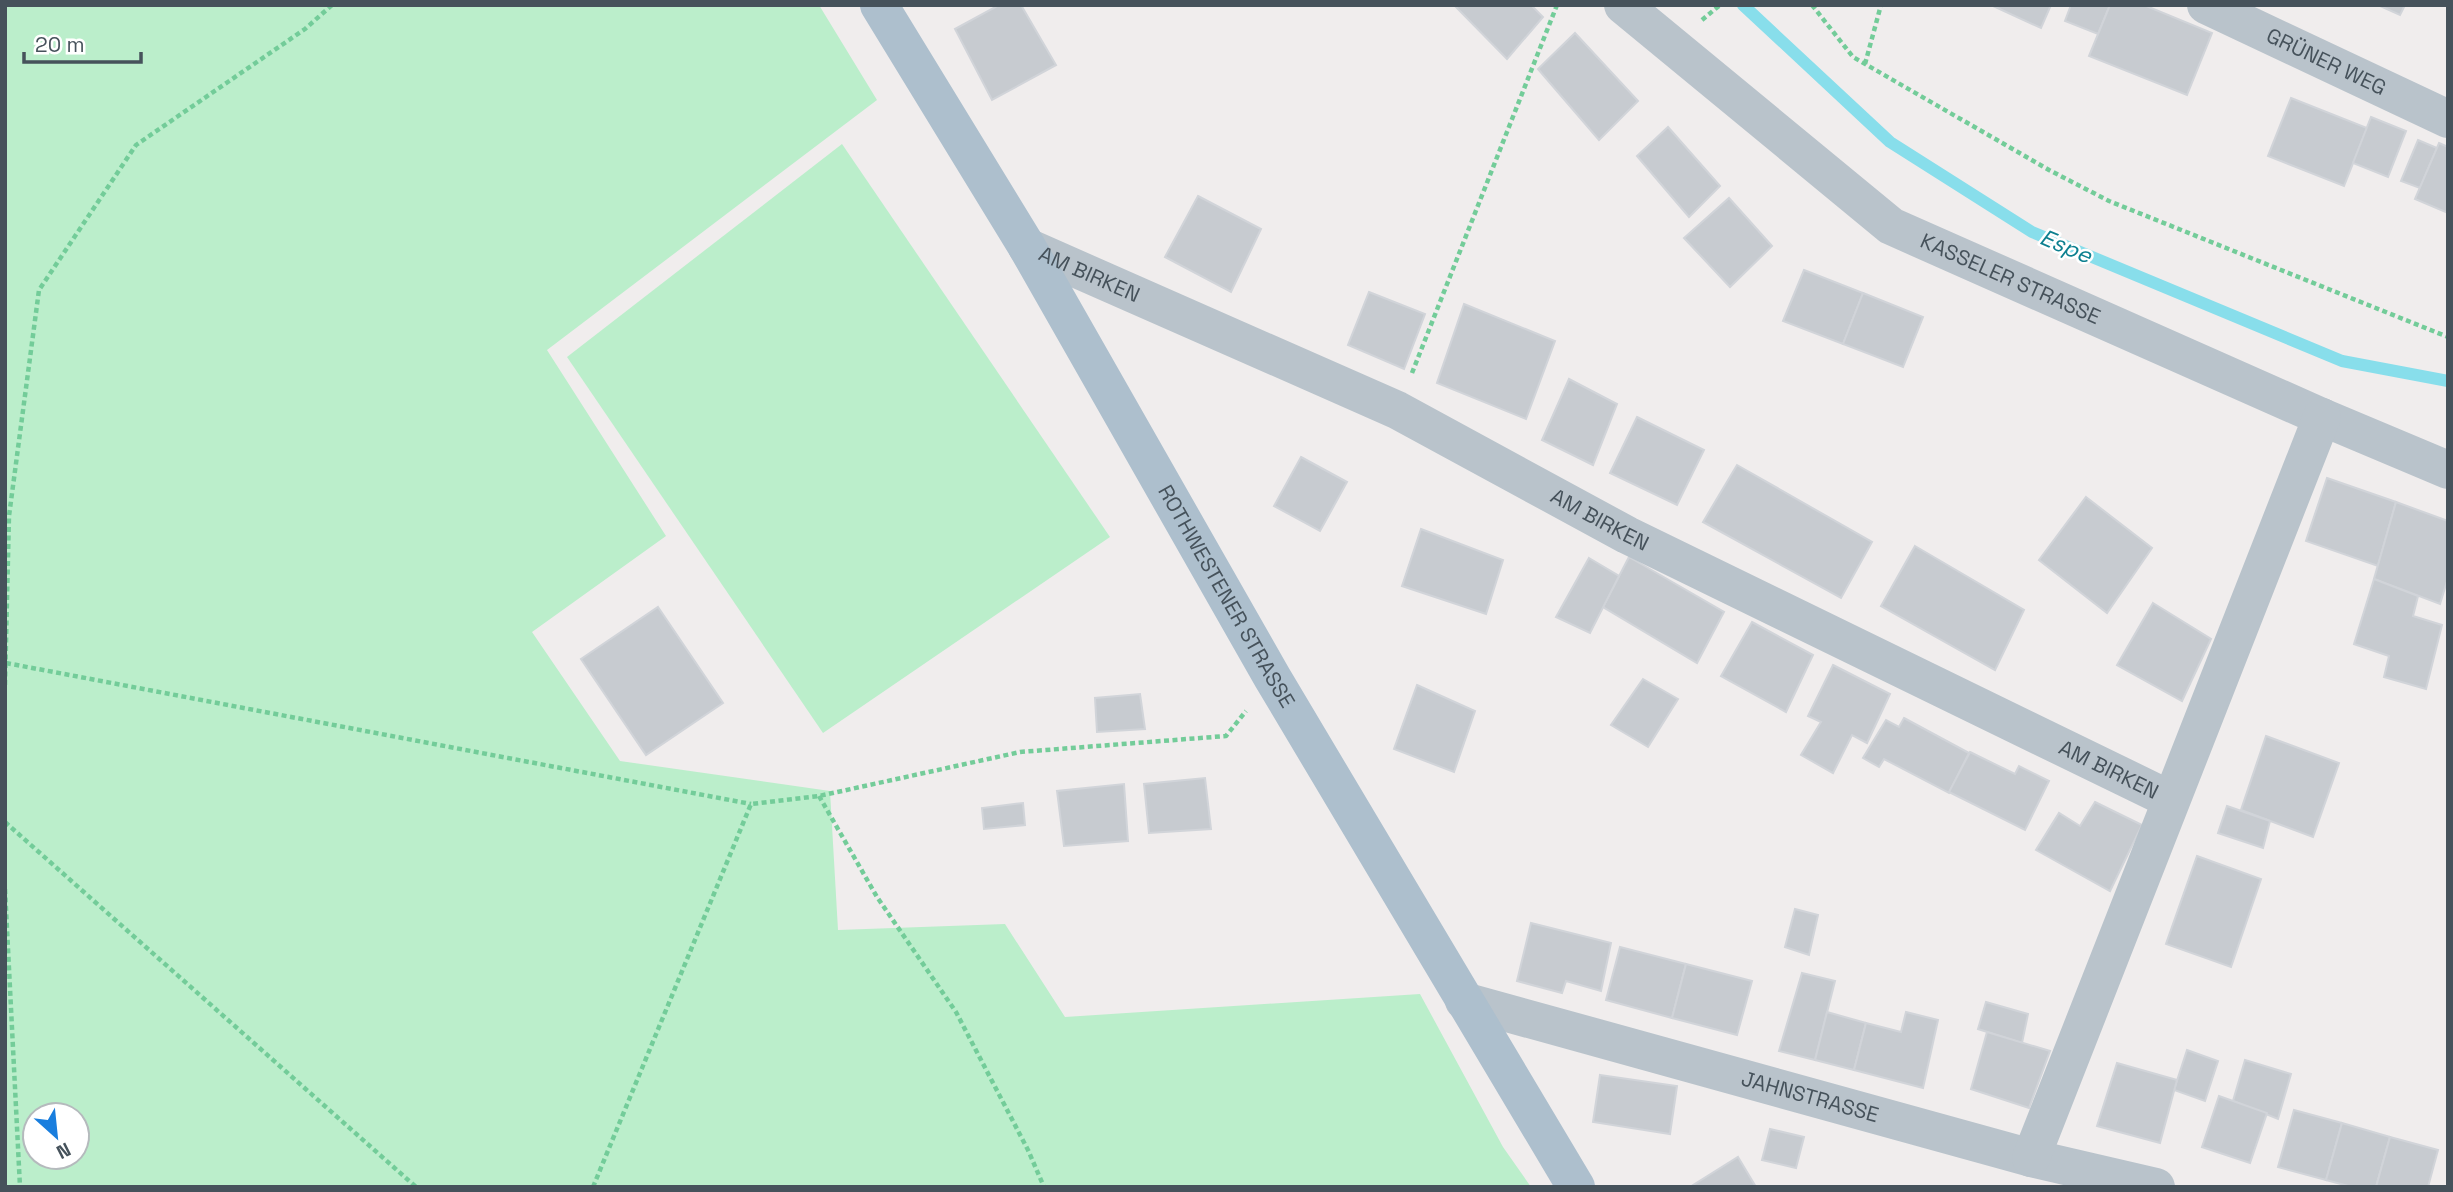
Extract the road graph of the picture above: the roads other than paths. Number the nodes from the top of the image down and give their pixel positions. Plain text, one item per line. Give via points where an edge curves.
1 (879, 5) edge
2 (1622, 5) edge
3 (2206, 5) edge
4 (2448, 118) edge
5 (1027, 247) junction
6 (2322, 417) junction
7 (2448, 470) edge
8 (2171, 800) junction
9 (1464, 1000) junction
10 (2031, 1158) junction
11 (1576, 1187) edge
12 (2156, 1187) edge

1 - 5 main road, ROTHWESTENER STRASSE
2 - 6 street, KASSELER STRASSE via 1891,226
3 - 4 street, GRÜNER WEG
5 - 8 street, AM BIRKEN via 1397,410 1627,535
5 - 9 main road, ROTHWESTENER STRASSE via 1272,677
6 - 7 street, KASSELER STRASSE
6 - 8 street, AM BIRKEN
8 - 10 street, AM BIRKEN
9 - 10 street, JAHNSTRASSE
9 - 11 main road, ROTHWESTENER STRASSE
10 - 12 street, JAHNSTRASSE

